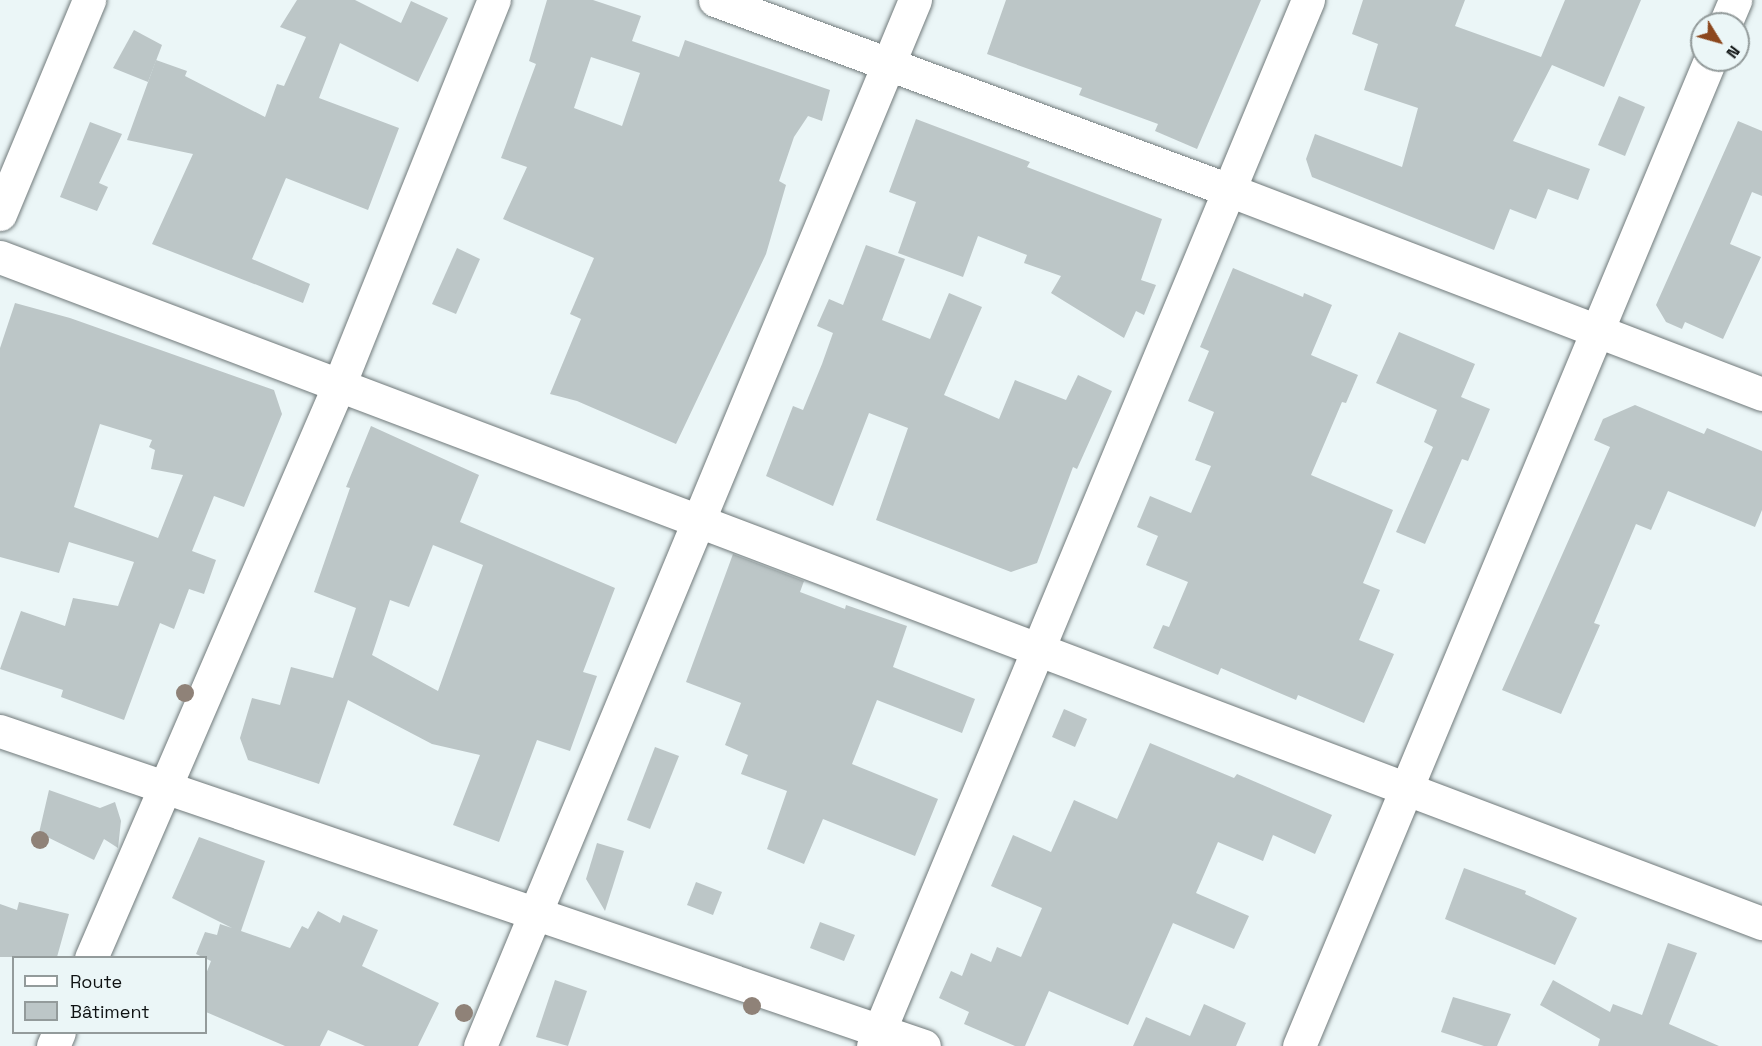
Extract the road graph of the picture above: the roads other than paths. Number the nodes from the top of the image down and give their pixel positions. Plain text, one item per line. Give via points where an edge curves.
1 (89, 0) edge
2 (494, 0) edge
3 (715, 0) edge
4 (915, 0) edge
5 (1308, 0) edge
6 (889, 64) junction
7 (1705, 72) edge
8 (1229, 190) junction
9 (0, 214) edge
10 (0, 257) edge
11 (1598, 331) junction
12 (339, 385) junction
13 (1762, 394) edge
14 (699, 521) junction
15 (1038, 649) junction
16 (0, 731) edge
17 (165, 786) junction
18 (1407, 789) junction
19 (535, 913) junction
20 (1762, 923) edge
21 (91, 956) edge
22 (876, 1038) edge
23 (480, 1046) edge
24 (924, 1046) edge
25 (1299, 1046) edge

1 - 9 street
2 - 12 street
3 - 6 street
4 - 6 street
5 - 8 street
6 - 8 street
6 - 14 street
7 - 11 street
8 - 11 street
8 - 15 street
10 - 12 street
11 - 13 street
11 - 18 street
12 - 14 street
12 - 17 street
14 - 15 street
14 - 19 street
15 - 18 street
15 - 22 street
16 - 17 street
17 - 19 street
17 - 21 street
18 - 20 street
18 - 25 street
19 - 22 street
19 - 23 street
22 - 24 street

